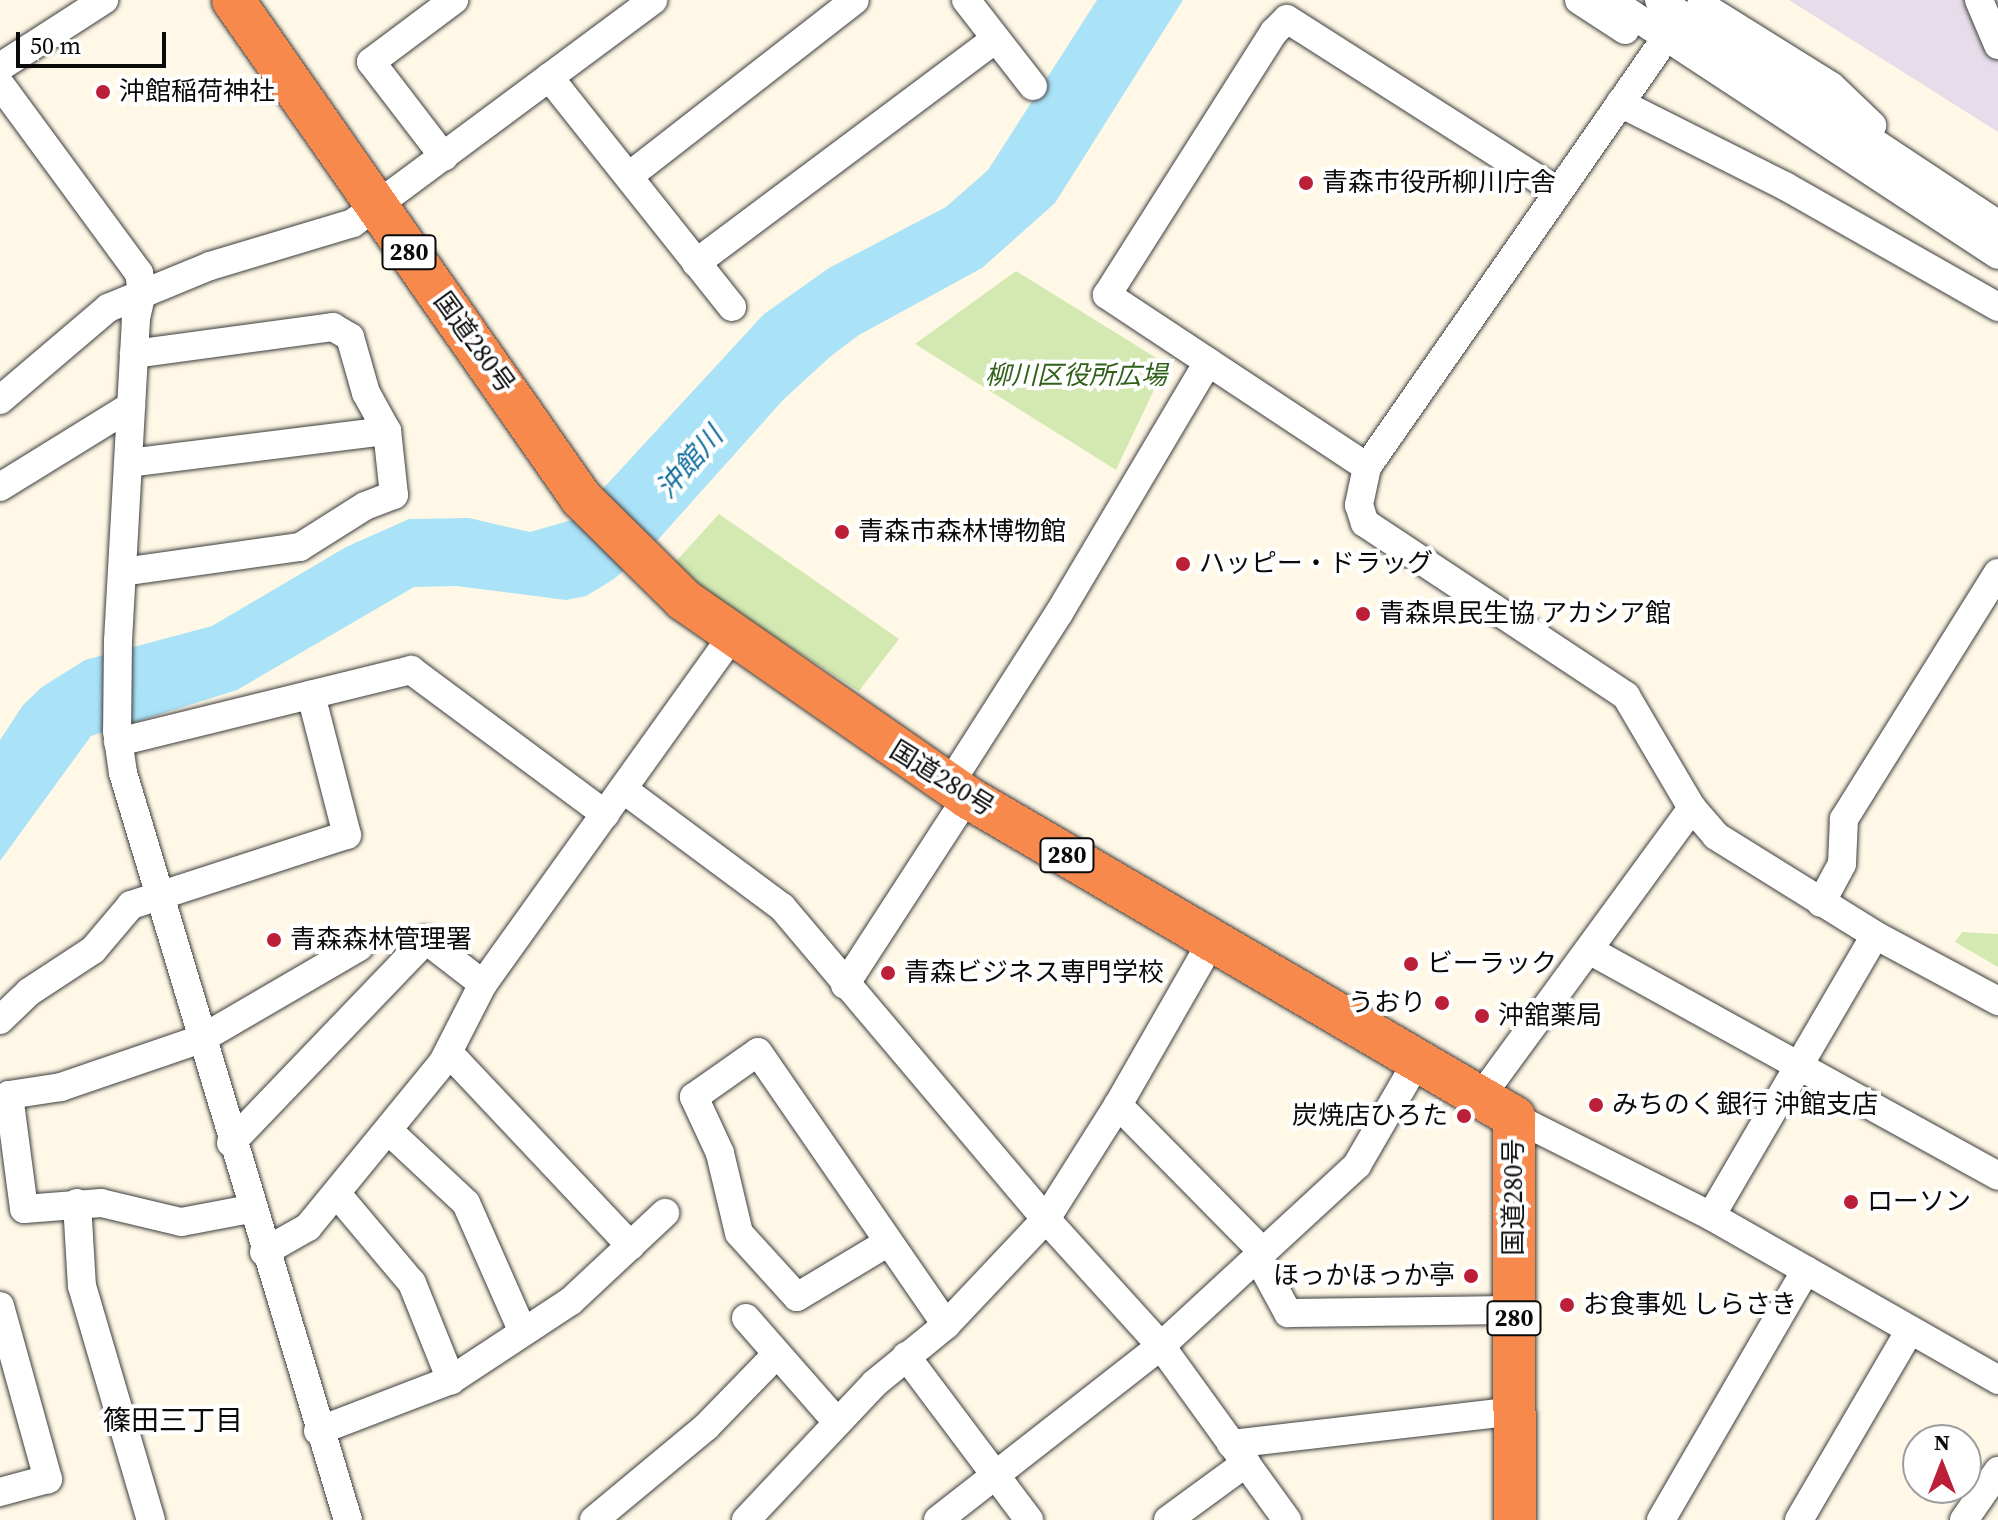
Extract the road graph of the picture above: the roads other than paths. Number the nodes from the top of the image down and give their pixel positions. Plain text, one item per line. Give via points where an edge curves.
1 (104, 0) edge
2 (233, 0) edge
3 (454, 0) edge
4 (653, 0) edge
5 (966, 0) edge
6 (1579, 0) edge
7 (1610, 0) edge
8 (1659, 0) edge
9 (1979, 0) edge
10 (1705, 4) edge
11 (837, 5) edge
12 (995, 39) junction
13 (1998, 45) edge
14 (1656, 52) junction
15 (0, 67) edge
16 (549, 77) junction
17 (0, 84) edge
18 (1033, 86) dead end
19 (1620, 103) junction
20 (444, 157) junction
21 (629, 176) junction
22 (1898, 189) junction
23 (1557, 191) junction
24 (1939, 196) junction
25 (378, 208) junction
26 (1998, 224) edge
27 (1998, 255) edge
28 (696, 263) junction
29 (142, 292) junction
30 (732, 307) dead end
31 (1998, 307) edge
32 (134, 354) junction
33 (1208, 362) junction
34 (0, 400) edge
35 (131, 406) junction
36 (387, 431) junction
37 (129, 463) junction
38 (1367, 467) junction
39 (0, 487) edge
40 (122, 572) junction
41 (1998, 573) edge
42 (731, 637) junction
43 (311, 695) junction
44 (118, 736) junction
45 (623, 789) junction
46 (958, 791) junction
47 (1692, 808) junction
48 (605, 814) junction
49 (160, 896) junction
50 (1821, 903) junction
51 (1875, 935) junction
52 (1213, 939) junction
53 (359, 947) dead end
54 (1589, 950) junction
55 (483, 984) junction
56 (845, 985) junction
57 (1998, 1001) edge
58 (0, 1020) edge
59 (201, 1039) junction
60 (449, 1053) junction
61 (1419, 1058) junction
62 (1800, 1067) junction
63 (1118, 1105) junction
64 (1498, 1106) junction
65 (389, 1131) junction
66 (231, 1143) junction
67 (1998, 1176) edge
68 (337, 1194) junction
69 (77, 1203) junction
70 (250, 1209) junction
71 (665, 1213) dead end
72 (1711, 1216) junction
73 (1046, 1219) junction
74 (887, 1243) junction
75 (631, 1246) junction
76 (264, 1252) junction
77 (1260, 1254) junction
78 (1806, 1270) junction
79 (0, 1306) edge
80 (1514, 1310) junction
81 (746, 1318) dead end
82 (946, 1325) junction
83 (1910, 1330) junction
84 (523, 1332) junction
85 (1161, 1346) junction
86 (775, 1356) junction
87 (906, 1356) junction
88 (451, 1380) junction
89 (1998, 1380) edge
90 (11, 1389) edge
91 (1515, 1411) junction
92 (837, 1422) junction
93 (318, 1431) junction
94 (1239, 1454) junction
95 (1998, 1471) edge
96 (998, 1476) junction
97 (0, 1492) edge
98 (597, 1519) edge
99 (151, 1520) edge
100 (348, 1520) edge
101 (746, 1520) edge
102 (938, 1520) edge
103 (1029, 1520) edge
104 (1168, 1520) edge
105 (1287, 1520) edge
106 (1515, 1520) edge
107 (1661, 1520) edge
108 (1799, 1520) edge
109 (1964, 1520) edge

1 - 15 street
2 - 25 highway, 国道280号 / 280
3 - 20 street via 371,62
4 - 16 street
5 - 12 street
6 - 14 street
7 - 22 street
8 - 24 street
9 - 13 street
10 - 24 street via 1831,86
11 - 21 street
12 - 18 street
12 - 28 street
14 - 19 street
14 - 22 street via 1813,153
16 - 20 street
16 - 21 street
17 - 29 street via 127,252
19 - 23 street
19 - 31 street via 1785,186
20 - 25 street
21 - 28 street
22 - 24 street
23 - 33 street via 1287,19 1107,295
23 - 38 street
24 - 26 street
24 - 27 street
25 - 29 street via 338,229
25 - 42 highway, 国道280号 / 280 via 587,503 642,560
28 - 30 street
29 - 32 street
29 - 34 street via 108,308
32 - 35 street
32 - 36 street via 333,327 350,337 366,393
33 - 38 street
33 - 46 street
35 - 37 street
35 - 39 street
36 - 37 street
36 - 40 street via 394,495 365,506 300,547
37 - 40 street
38 - 47 street via 1359,505 1365,523 1626,696
40 - 44 street
41 - 50 street via 1849,810 1840,841 1842,864
42 - 45 street
42 - 46 highway, 国道280号 / 280
43 - 44 street
43 - 48 street via 411,670
43 - 49 street via 347,835
44 - 49 street
45 - 48 street
45 - 56 street via 782,907
46 - 52 highway, 国道280号 / 280
46 - 56 street
47 - 50 street via 1716,836
47 - 54 street
48 - 55 street
49 - 58 street via 131,905 93,950 29,992
49 - 59 street
50 - 51 street
51 - 57 street
51 - 62 street
52 - 61 highway, 国道280号 / 280
52 - 63 street
53 - 59 street
54 - 62 street
54 - 64 street
55 - 60 street
55 - 66 street via 426,940
56 - 73 street
59 - 66 street
59 - 69 street via 61,1087 9,1095 24,1209
60 - 65 street
60 - 75 street
61 - 64 highway, 国道280号 / 280
61 - 77 street via 1357,1165
62 - 67 street
62 - 72 street
63 - 73 street
63 - 77 street
64 - 72 street
64 - 80 highway, 国道280号 / 280
65 - 68 street
65 - 84 street via 466,1203
66 - 70 street
68 - 76 street via 308,1227
68 - 88 street via 412,1283
69 - 70 street via 101,1203 181,1222
69 - 99 street via 82,1286
70 - 76 street
71 - 75 street
72 - 78 street
73 - 82 street
73 - 85 street
74 - 74 street via 797,1297 739,1233 720,1153 694,1097 758,1052
74 - 82 street
75 - 84 street via 571,1301
76 - 93 street
77 - 80 street via 1288,1313
77 - 85 street
78 - 83 street
78 - 107 street
79 - 90 street
80 - 91 highway, 国道280号 / 280
81 - 86 street
82 - 87 street
83 - 89 street
83 - 108 street
84 - 88 street
85 - 94 street
85 - 96 street
86 - 92 street
86 - 98 street via 706,1427
87 - 92 street
87 - 96 street
88 - 93 street
90 - 97 street via 48,1479
91 - 94 street
91 - 106 highway, 国道280号 / 280
92 - 101 street
93 - 100 street
94 - 104 street
94 - 105 street
95 - 109 street
96 - 102 street
96 - 103 street

